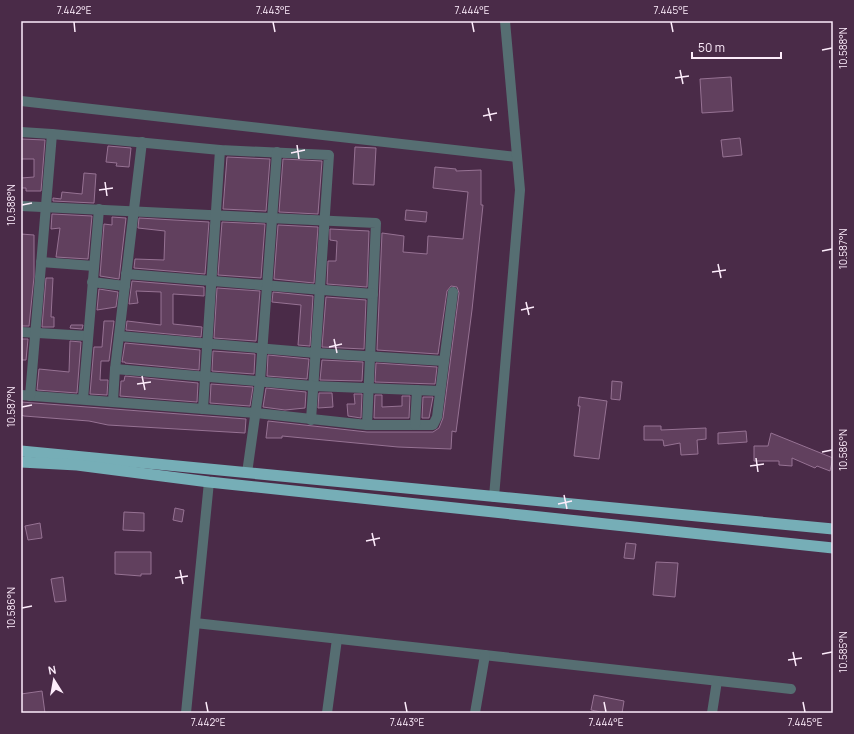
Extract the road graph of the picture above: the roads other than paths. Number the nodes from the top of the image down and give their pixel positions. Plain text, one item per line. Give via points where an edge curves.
1 (504, 21) edge
2 (21, 101) edge
3 (21, 132) edge
4 (52, 134) junction
5 (142, 142) junction
6 (220, 150) junction
7 (277, 152) junction
8 (517, 156) junction
9 (21, 206) edge
10 (46, 208) junction
11 (98, 209) junction
12 (133, 210) junction
13 (216, 214) junction
14 (272, 218) junction
15 (326, 220) junction
16 (41, 262) junction
17 (94, 266) junction
18 (126, 274) junction
19 (92, 282) junction
20 (212, 282) junction
21 (267, 285) junction
22 (125, 286) junction
23 (320, 289) junction
24 (453, 292) dead end
25 (373, 294) junction
26 (21, 332) edge
27 (34, 333) junction
28 (88, 336) junction
29 (119, 336) junction
30 (208, 343) junction
31 (263, 349) junction
32 (316, 353) junction
33 (370, 356) junction
34 (444, 361) junction
35 (116, 369) junction
36 (205, 376) junction
37 (260, 381) junction
38 (313, 386) junction
39 (368, 388) junction
40 (417, 390) junction
41 (440, 391) junction
42 (25, 396) edge
43 (83, 399) junction
44 (113, 401) junction
45 (203, 409) junction
46 (256, 413) junction
47 (311, 420) junction
48 (367, 425) junction
49 (415, 425) junction
50 (21, 451) edge
51 (21, 462) edge
52 (247, 473) junction
53 (209, 482) junction
54 (494, 497) junction
55 (833, 529) edge
56 (833, 548) edge
57 (195, 623) junction
58 (337, 638) junction
59 (485, 655) junction
60 (717, 681) junction
61 (792, 689) dead end
62 (186, 713) edge
63 (327, 713) edge
64 (475, 713) edge
65 (712, 713) edge

1 - 8 street
2 - 8 street
3 - 4 street
4 - 5 street
4 - 10 street
5 - 6 street
5 - 12 street
6 - 7 street
6 - 13 street
7 - 14 street
7 - 15 street via 329,155
8 - 54 street via 520,190
9 - 10 street
10 - 11 street
10 - 16 street
11 - 12 street
11 - 17 street
12 - 13 street
12 - 18 street
13 - 14 street
13 - 20 street
14 - 15 street
14 - 21 street
15 - 23 street
15 - 25 street via 376,223
16 - 17 street
16 - 27 street
17 - 19 street
18 - 20 street
18 - 22 street
19 - 22 street
19 - 28 street
20 - 21 street
20 - 30 street
21 - 23 street
21 - 31 street
22 - 29 street
23 - 25 street
23 - 32 street
24 - 34 street
25 - 33 street
26 - 27 street
27 - 28 street
27 - 42 street
28 - 43 street
29 - 30 street
29 - 35 street
30 - 31 street
30 - 36 street
31 - 32 street
31 - 37 street
32 - 33 street
32 - 38 street
33 - 34 street
33 - 39 street
34 - 41 street
35 - 36 street
35 - 44 street
36 - 37 street
36 - 45 street
37 - 38 street
37 - 46 street
38 - 39 street
38 - 47 street
39 - 40 street
39 - 48 street
40 - 41 street
40 - 49 street
41 - 49 street via 436,421 433,425
42 - 43 street
43 - 44 street
44 - 45 street
45 - 46 street
46 - 47 street
46 - 52 street
47 - 48 street
48 - 49 street
50 - 52 highway
51 - 53 highway via 77,465
52 - 54 highway
53 - 56 highway
53 - 57 street
54 - 55 highway
57 - 58 street
57 - 62 street
58 - 59 street
58 - 63 street
59 - 60 street
59 - 64 street
60 - 61 street
60 - 65 street

